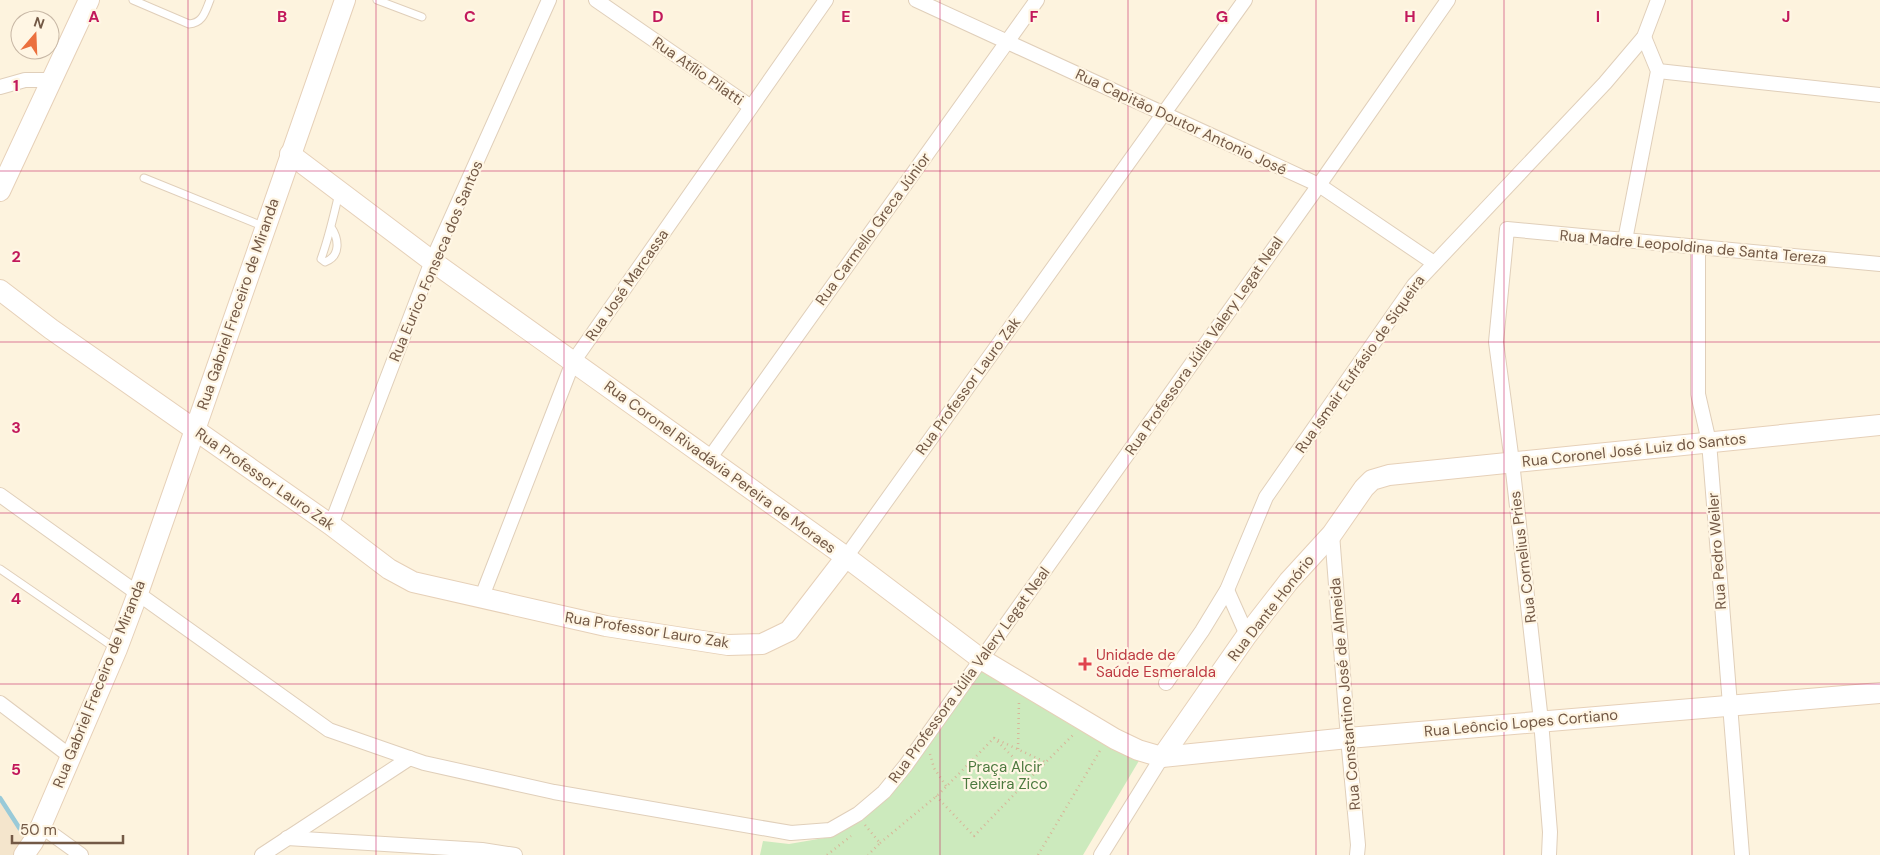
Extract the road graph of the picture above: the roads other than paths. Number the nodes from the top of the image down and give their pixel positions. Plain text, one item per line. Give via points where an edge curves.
1 (89, 0) edge
2 (133, 0) edge
3 (210, 0) edge
4 (345, 0) edge
5 (377, 0) edge
6 (549, 0) edge
7 (596, 0) edge
8 (826, 0) edge
9 (916, 0) edge
10 (1038, 0) edge
11 (1245, 0) edge
12 (1448, 0) edge
13 (1658, 0) edge
14 (422, 17) dead end
15 (1644, 37) junction
16 (1007, 42) junction
17 (1658, 71) junction
18 (52, 80) junction
19 (0, 87) edge
20 (1880, 95) edge
21 (751, 107) junction
22 (1163, 114) junction
23 (290, 154) junction
24 (144, 178) dead end
25 (1318, 185) junction
26 (0, 191) edge
27 (340, 192) junction
28 (265, 227) junction
29 (331, 227) dead end
30 (1506, 229) joint
31 (1625, 240) junction
32 (1698, 247) junction
33 (432, 261) junction
34 (1434, 263) junction
35 (1880, 264) edge
36 (0, 290) edge
37 (573, 362) junction
38 (1880, 425) edge
39 (195, 429) junction
40 (1708, 442) junction
41 (709, 459) junction
42 (1512, 462) junction
43 (1389, 475) joint
44 (0, 495) edge
45 (331, 525) junction
46 (1332, 534) junction
47 (846, 557) junction
48 (0, 569) edge
49 (1226, 590) junction
50 (138, 593) junction
51 (481, 599) junction
52 (1245, 631) junction
53 (117, 649) junction
54 (981, 659) junction
55 (1166, 683) dead end
56 (1880, 692) edge
57 (0, 703) edge
58 (1729, 705) junction
59 (1541, 721) junction
60 (1348, 738) junction
61 (70, 756) junction
62 (1162, 757) junction
63 (410, 758) junction
64 (41, 826) junction
65 (287, 838) junction
66 (279, 851) edge
67 (24, 855) edge
68 (81, 855) edge
69 (262, 855) edge
70 (515, 855) edge
71 (1101, 855) edge
72 (1357, 855) edge
73 (1549, 855) edge
74 (1742, 855) edge

1 - 18 street
2 - 3 lane via 189,24 197,24 202,19
4 - 23 street, Rua Gabriel Freceiro de Miranda
5 - 14 lane
6 - 33 street, Rua Eurico Fonseca dos Santos
7 - 21 street, Rua Atílio Pilatti
8 - 21 street, Rua José Marcassa
9 - 16 street, Rua Capitão Doutor Antonio José
10 - 16 street, Rua Carmello Greca Júnior
11 - 22 street, Rua Professor Lauro Zak
12 - 25 street, Rua Professora Júlia Valery Legat Neal
13 - 15 street, Rua Ismair Eufrásio de Siqueira
15 - 17 street
15 - 34 street, Rua Ismair Eufrásio de Siqueira via 1605,83
16 - 22 street, Rua Capitão Doutor Antonio José
16 - 41 street, Rua Carmello Greca Júnior
17 - 20 street
17 - 31 street
18 - 19 street via 25,80
18 - 26 street
21 - 37 street, Rua José Marcassa
22 - 25 street, Rua Capitão Doutor Antonio José
22 - 47 street, Rua Professor Lauro Zak
23 - 27 street, Rua Coronel Rivadávia Pereira de Moraes
23 - 28 street, Rua Gabriel Freceiro de Miranda
24 - 28 lane
25 - 34 street, Rua Capitão Doutor Antonio José
25 - 54 street, Rua Professora Júlia Valery Legat Neal
27 - 29 lane
27 - 33 street, Rua Coronel Rivadávia Pereira de Moraes
28 - 39 street, Rua Gabriel Freceiro de Miranda
30 - 31 street, Rua Madre Leopoldina de Santa Tereza
30 - 42 street, Rua Cornelius Pries via 1496,342
31 - 32 street, Rua Madre Leopoldina de Santa Tereza
32 - 35 street, Rua Madre Leopoldina de Santa Tereza
32 - 40 street, Rua Pedro Weiler via 1698,394
33 - 37 street, Rua Coronel Rivadávia Pereira de Moraes
33 - 45 street, Rua Eurico Fonseca dos Santos
34 - 49 street, Rua Ismair Eufrásio de Siqueira via 1414,285 1266,497
36 - 39 street, Rua Professor Lauro Zak
37 - 41 street, Rua Coronel Rivadávia Pereira de Moraes
37 - 51 street, Rua José Marcassa
38 - 40 street, Rua Coronel José Luiz do Santos
39 - 45 street, Rua Professor Lauro Zak
39 - 50 street, Rua Gabriel Freceiro de Miranda
40 - 42 street, Rua Coronel José Luiz do Santos
40 - 58 street, Rua Pedro Weiler
41 - 47 street, Rua Coronel Rivadávia Pereira de Moraes
42 - 43 street, Rua Coronel José Luiz do Santos
42 - 59 street, Rua Cornelius Pries
43 - 46 street, Rua Dante Honório via 1380,476 1368,484
44 - 50 street, Rua Professora Júlia Valery Legat Neal
45 - 51 street, Rua Professor Lauro Zak via 413,582
46 - 52 street, Rua Dante Honório
46 - 60 street, Rua Constantino José de Almeida
47 - 51 street, Rua Professor Lauro Zak via 789,631 762,644 728,645 692,640 606,626
47 - 54 street, Rua Coronel Rivadávia Pereira de Moraes
48 - 53 lane
49 - 52 street
49 - 55 street, Rua Ismair Eufrásio de Siqueira
50 - 53 street, Rua Gabriel Freceiro de Miranda
50 - 63 street, Rua Professora Júlia Valery Legat Neal via 329,730
52 - 62 street, Rua Dante Honório
53 - 61 street, Rua Gabriel Freceiro de Miranda
54 - 62 street, Rua Coronel Rivadávia Pereira de Moraes via 1115,740
54 - 63 street, Rua Professora Júlia Valery Legat Neal via 884,792 858,814 830,830 791,834 554,792
56 - 58 street, Rua Leôncio Lopes Cortiano
57 - 61 street
58 - 59 street, Rua Leôncio Lopes Cortiano
58 - 74 street, Rua Pedro Weiler
59 - 60 street, Rua Leôncio Lopes Cortiano
59 - 73 street, Rua Cornelius Pries
60 - 62 street, Rua Leôncio Lopes Cortiano
60 - 72 street, Rua Constantino José de Almeida
61 - 64 street, Rua Gabriel Freceiro de Miranda
62 - 71 street, Rua Dante Honório
63 - 65 street
64 - 67 street, Rua Gabriel Freceiro de Miranda
64 - 68 street
65 - 66 street
65 - 70 street via 482,850
66 - 69 street

